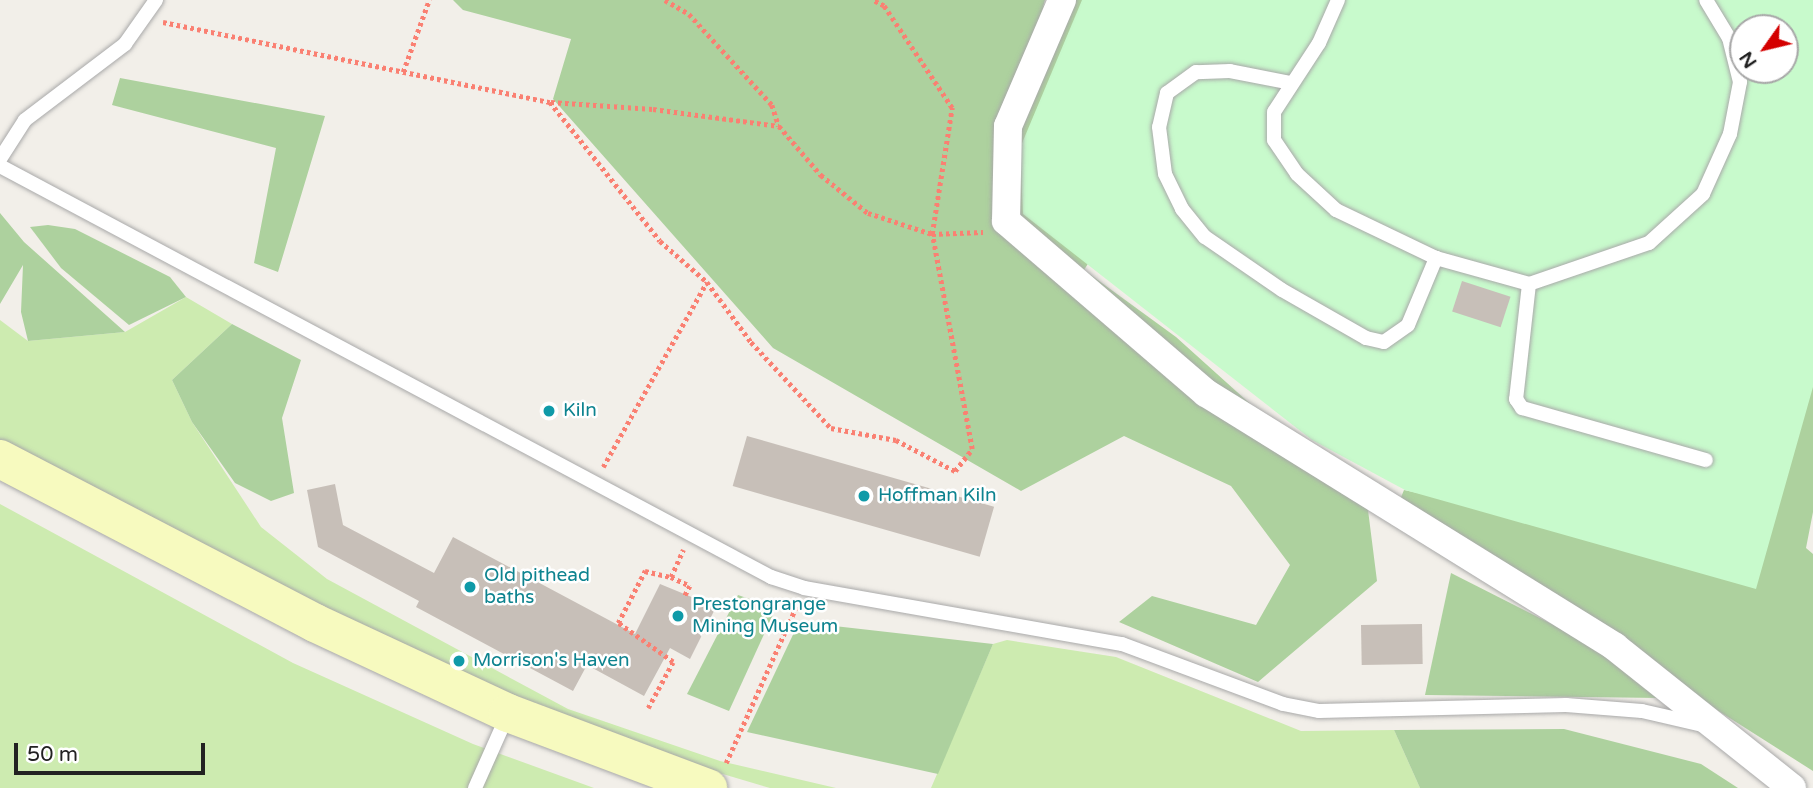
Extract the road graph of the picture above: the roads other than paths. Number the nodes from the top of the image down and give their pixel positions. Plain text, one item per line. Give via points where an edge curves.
1 (156, 0) edge
2 (1062, 0) edge
3 (1338, 0) edge
4 (1706, 0) edge
5 (1291, 83) junction
6 (0, 159) edge
7 (0, 166) edge
8 (1436, 258) junction
9 (1529, 284) junction
10 (0, 459) edge
11 (1706, 460) dead end
12 (508, 713) junction
13 (1718, 728) junction
14 (716, 777) edge
15 (475, 788) edge
16 (1792, 788) edge

1 - 6 lane via 125,44 25,120
2 - 13 street via 1008,126 1006,221 1206,393 1615,647
3 - 5 lane via 1319,43
4 - 9 lane via 1729,38 1740,82 1730,134 1703,194 1649,243
5 - 8 lane via 1275,112 1274,140 1297,174 1336,210
5 - 8 lane via 1230,71 1196,72 1167,93 1159,127 1166,174 1182,209 1205,236 1282,290 1366,338 1384,342 1408,325
7 - 13 lane via 690,537 804,588 1122,644 1283,704 1319,711 1566,705 1642,711
8 - 9 lane
9 - 11 lane via 1516,399 1522,408
10 - 12 main road via 315,623
12 - 14 main road
12 - 15 lane
13 - 16 street

